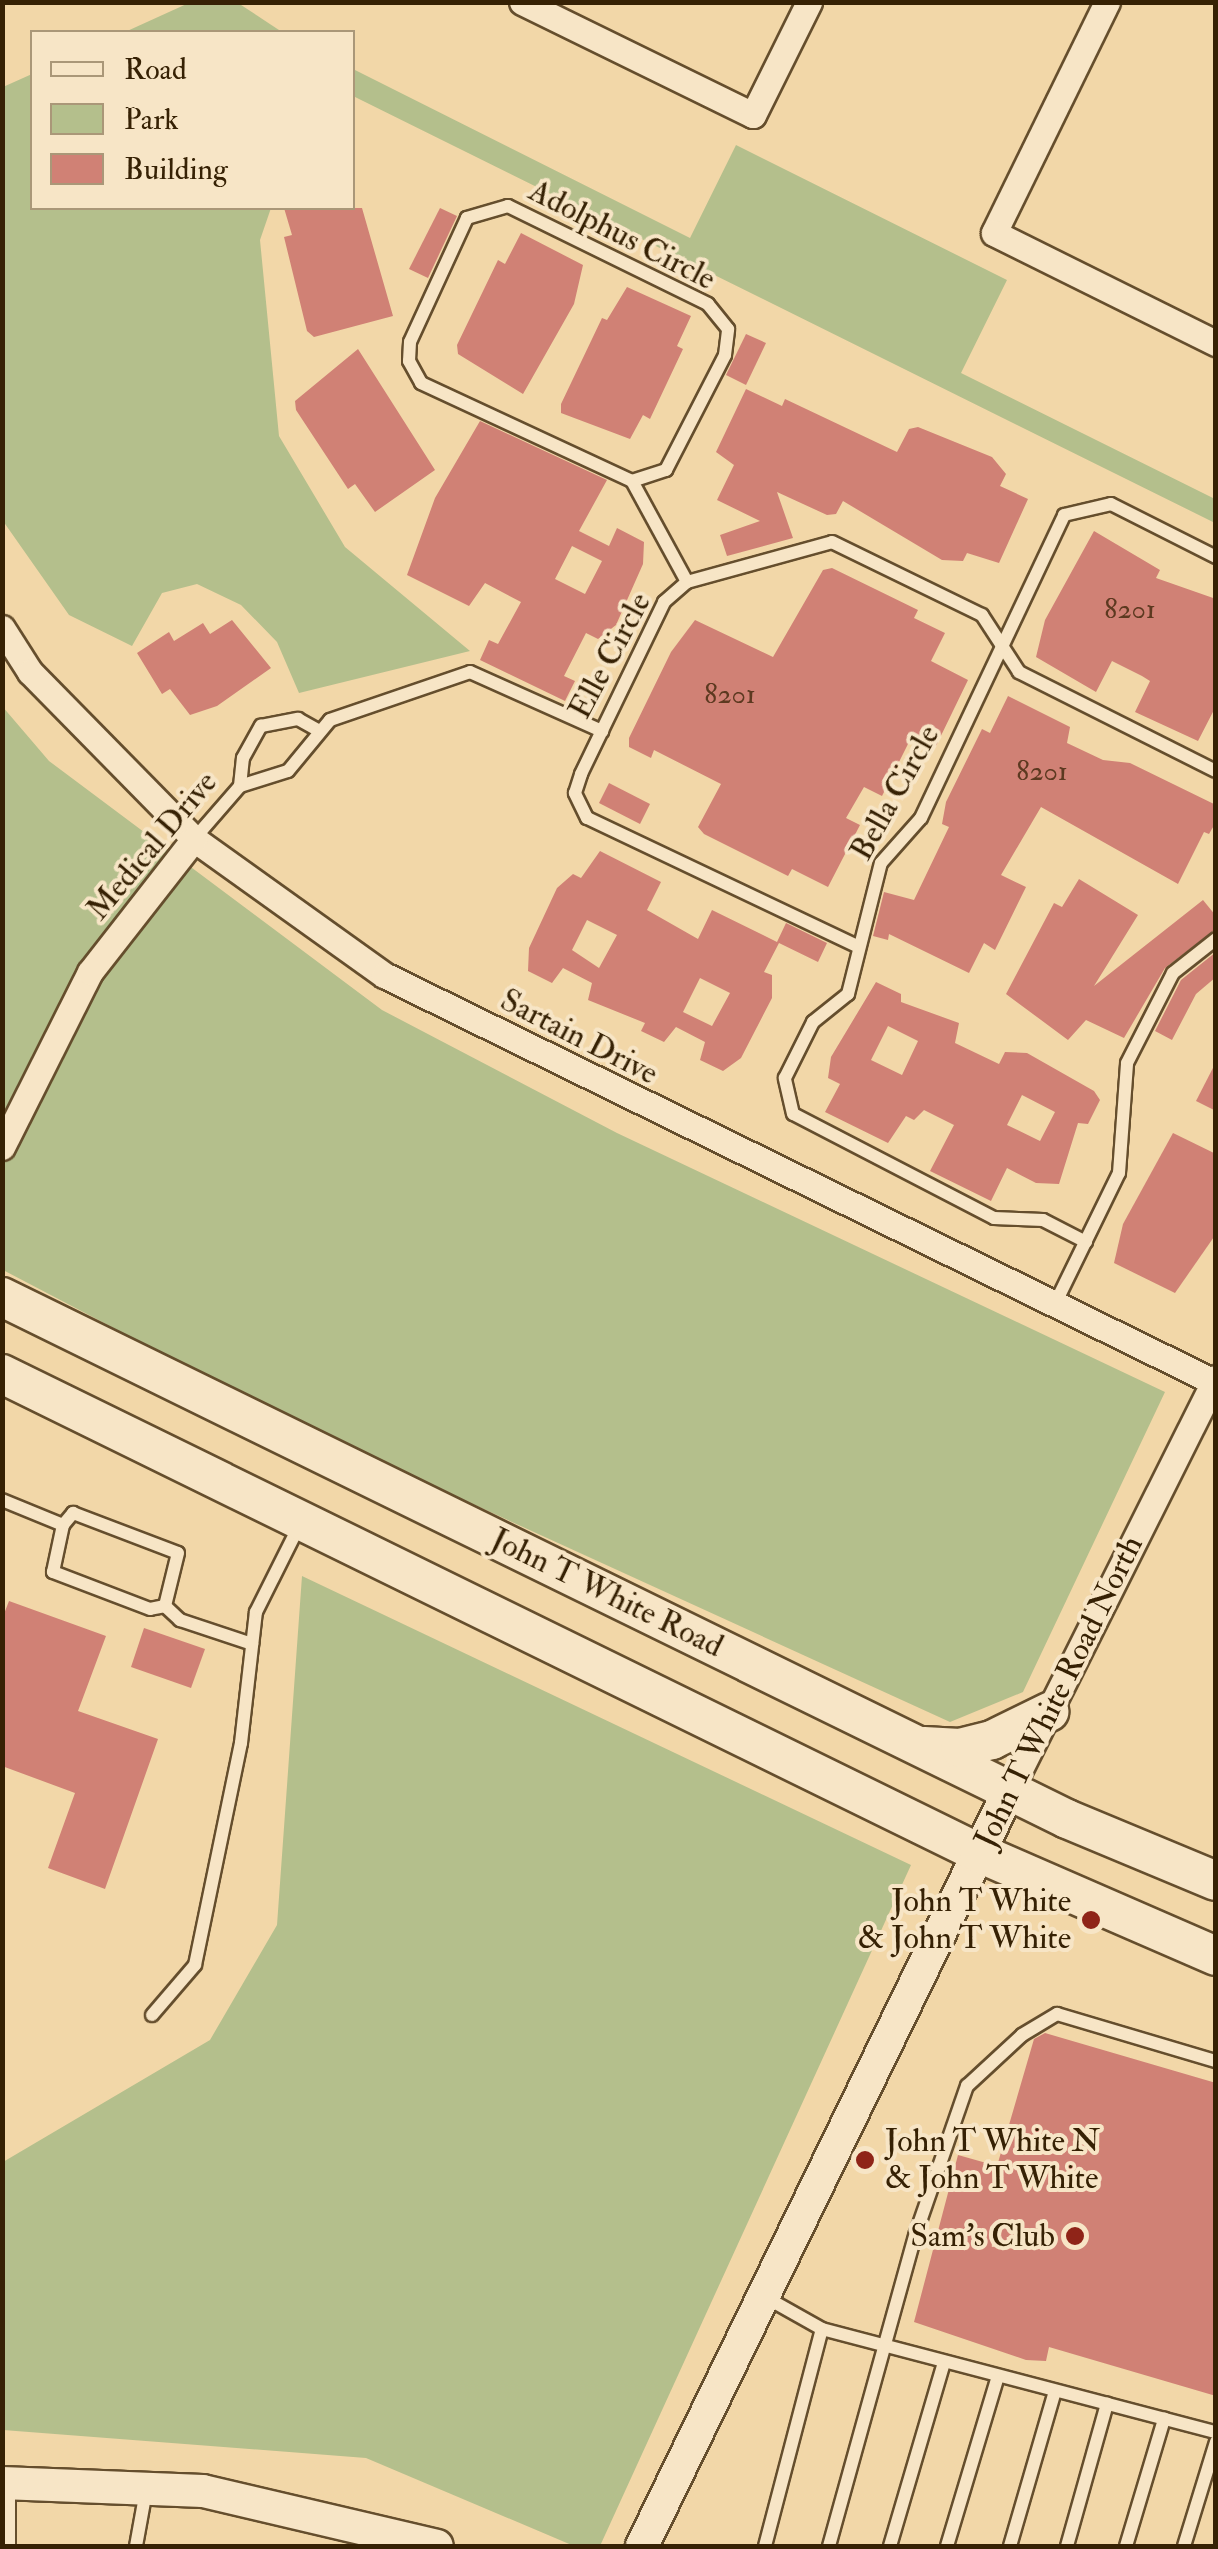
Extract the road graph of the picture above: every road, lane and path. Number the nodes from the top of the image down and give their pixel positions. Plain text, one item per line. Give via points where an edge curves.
1 (522, 2) edge
2 (809, 2) edge
3 (1107, 2) edge
4 (1216, 343) edge
5 (632, 481) junction
6 (1216, 557) edge
7 (687, 582) junction
8 (2, 628) edge
9 (1003, 645) junction
10 (316, 729) junction
11 (602, 731) junction
12 (1216, 771) edge
13 (240, 786) junction
14 (194, 839) junction
15 (1216, 938) edge
16 (859, 947) junction
17 (2, 1146) edge
18 (1086, 1242) junction
19 (2, 1297) edge
20 (1054, 1306) junction
21 (2, 1374) edge
22 (1215, 1381) edge
23 (2, 1500) edge
24 (300, 1524) junction
25 (62, 1525) junction
26 (165, 1606) junction
27 (252, 1644) junction
28 (1049, 1712) junction
29 (918, 1746) junction
30 (1010, 1791) junction
31 (978, 1853) junction
32 (1216, 1881) edge
33 (1216, 1956) edge
34 (152, 2015) dead end
35 (1216, 2061) edge
36 (765, 2297) junction
37 (822, 2329) junction
38 (888, 2347) junction
39 (944, 2362) junction
40 (998, 2376) junction
41 (1055, 2391) junction
42 (1108, 2404) junction
43 (1164, 2419) junction
44 (1216, 2432) edge
45 (1216, 2442) edge
46 (6, 2483) edge
47 (147, 2488) junction
48 (344, 2534) edge
49 (9, 2546) edge
50 (136, 2546) edge
51 (437, 2546) edge
52 (642, 2546) edge
53 (765, 2546) edge
54 (829, 2546) edge
55 (890, 2546) edge
56 (947, 2546) edge
57 (1010, 2546) edge
58 (1067, 2546) edge
59 (1126, 2546) edge
60 (1184, 2546) edge

1 - 2 street via 752,115
3 - 4 street via 994,232
5 - 5 lane, Adolphus Circle via 666,470 725,354 728,329 708,304 508,206 467,218 410,342 409,361 421,383
5 - 7 lane
6 - 9 lane, Bella Circle via 1110,504 1064,516
7 - 9 lane, Elle Circle via 832,542 982,614
7 - 11 lane, Elle Circle via 664,602
8 - 14 street, Sartain Drive via 30,672
9 - 12 lane, Elle Circle via 1019,672
9 - 16 lane, Bella Circle via 921,818 881,863
10 - 11 lane via 470,672
10 - 13 lane, Medical Drive via 288,771
10 - 13 lane via 298,719 261,726 243,758
11 - 16 lane, Elle Circle via 575,793 587,818
13 - 14 lane, Medical Drive
14 - 17 street, Medical Drive via 90,972
14 - 20 street, Sartain Drive via 384,975
15 - 18 lane via 1173,973 1127,1064 1119,1173
16 - 18 lane, Bella Circle via 848,994 813,1022 785,1078 794,1114 994,1218 1043,1220
18 - 20 lane
19 - 29 main road, John T White Road
20 - 22 street, Sartain Drive
21 - 24 main road
22 - 28 street, John T White Road North
23 - 25 lane
24 - 27 lane via 270,1576
24 - 31 main road
25 - 26 lane via 53,1572 150,1608
25 - 26 lane via 73,1514 178,1553
26 - 27 lane via 180,1620
27 - 34 lane via 241,1743 195,1965
28 - 29 main road via 992,1740 960,1748
28 - 30 street, John T White Road North
29 - 30 main road, John T White Road
30 - 31 street, John T White Road North
30 - 32 main road, John T White Road
31 - 33 main road
31 - 36 street, John T White Road North
35 - 38 lane via 1057,2014 1022,2035 967,2086 916,2233
36 - 37 lane
36 - 52 street, John T White Road North
37 - 38 lane
37 - 53 lane
38 - 39 lane
38 - 54 lane
39 - 40 lane
39 - 55 lane
40 - 41 lane
40 - 56 lane
41 - 42 lane
41 - 57 lane
42 - 43 lane
42 - 58 lane
43 - 44 lane
43 - 59 lane
45 - 60 lane
46 - 47 street
46 - 49 lane
47 - 48 street via 265,2501
47 - 50 lane
48 - 51 street

